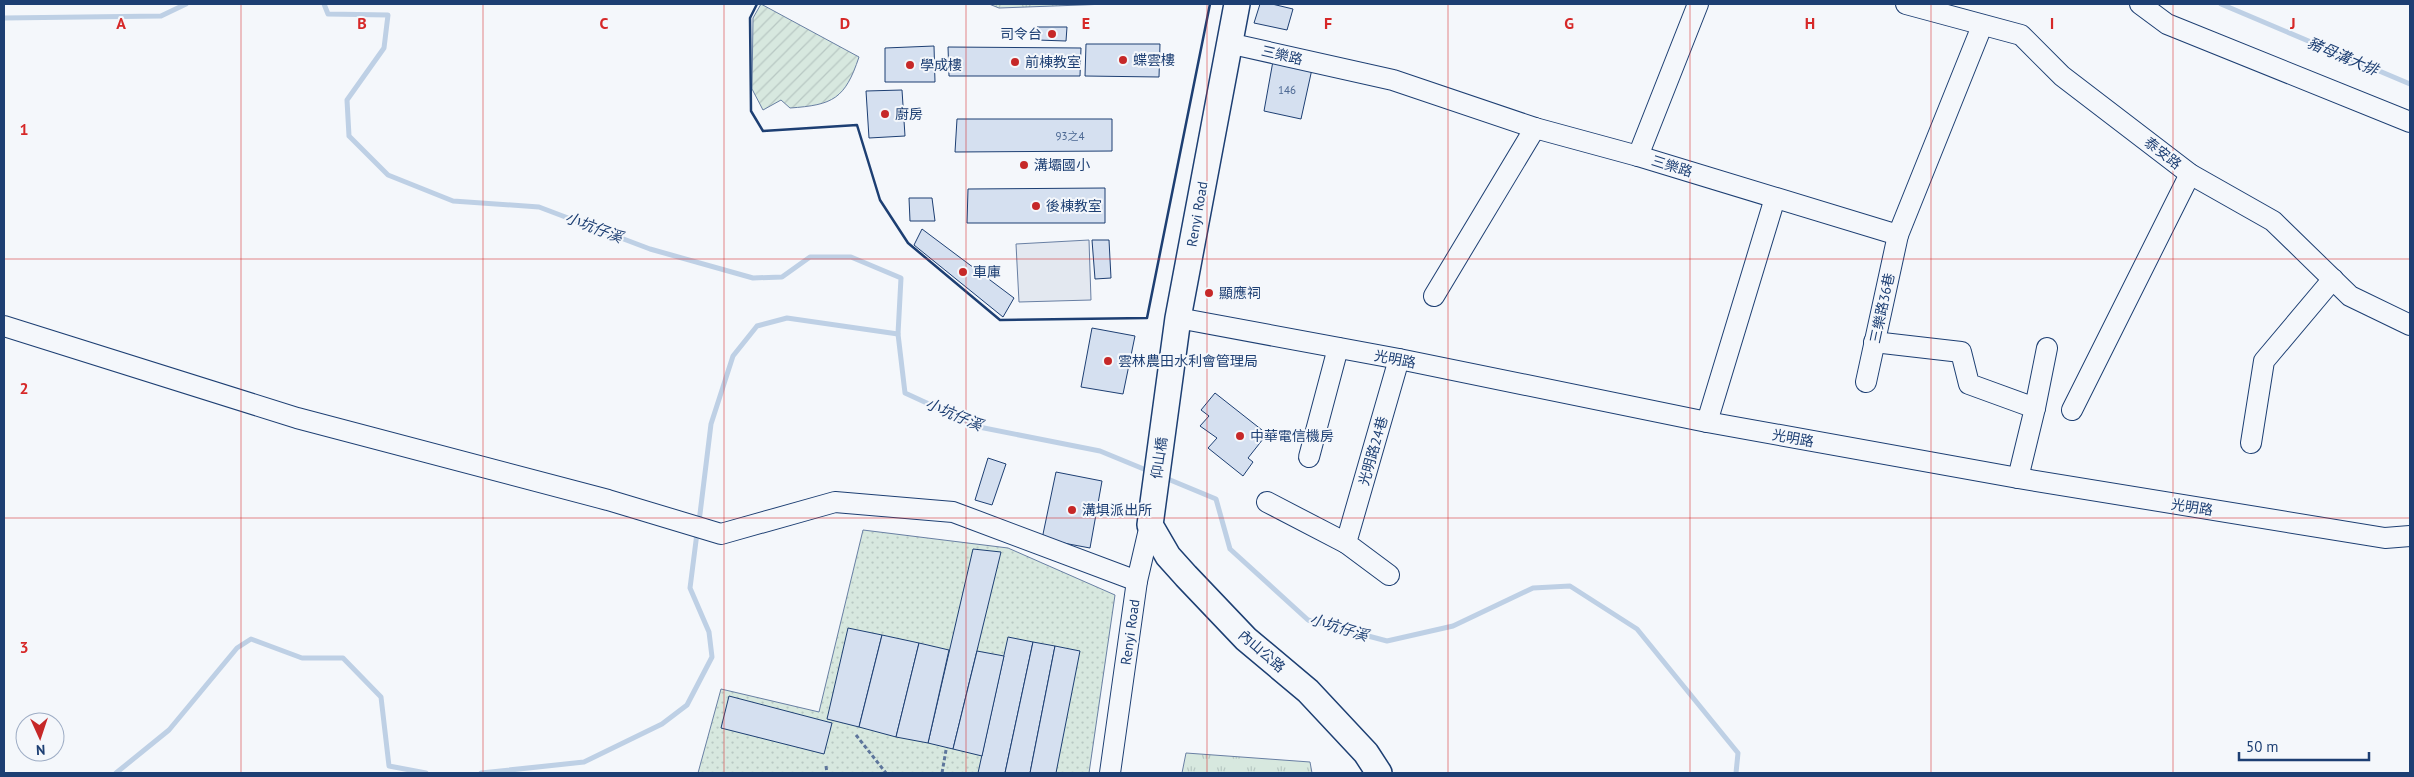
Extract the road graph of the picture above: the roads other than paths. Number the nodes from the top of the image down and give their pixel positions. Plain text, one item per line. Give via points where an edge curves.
1 (1237, 4) edge
2 (1698, 4) edge
3 (1906, 4) edge
4 (2140, 4) edge
5 (1948, 9) edge
6 (1982, 26) junction
7 (1228, 43) junction
8 (2410, 122) edge
9 (1535, 128) junction
10 (1638, 156) junction
11 (2190, 174) junction
12 (1775, 198) junction
13 (1898, 235) junction
14 (2333, 279) junction
15 (1434, 296) dead end
16 (1178, 318) junction
17 (2410, 324) edge
18 (4, 326) edge
19 (1874, 342) junction
20 (1338, 348) junction
21 (2047, 348) dead end
22 (1399, 359) junction
23 (1866, 382) dead end
24 (2035, 408) junction
25 (2072, 410) dead end
26 (1707, 422) junction
27 (1163, 426) joint
28 (2251, 443) dead end
29 (1309, 457) dead end
30 (2018, 478) junction
31 (1154, 491) joint
32 (1268, 502) dead end
33 (1150, 525) junction
34 (2410, 536) edge
35 (1346, 543) junction
36 (1389, 575) dead end
37 (1137, 581) junction
38 (1110, 773) edge
39 (1379, 773) edge

1 - 7 main road, Renyi Road
2 - 10 street
3 - 5 street, 泰安路
4 - 8 street via 2167,24
5 - 6 street, 泰安路
6 - 11 street, 泰安路 via 2021,35 2062,76
6 - 13 street
7 - 9 street, 三樂路 via 1393,80
7 - 16 main road, Renyi Road
9 - 10 street, 三樂路
9 - 15 street
10 - 12 street, 三樂路
11 - 14 street, 泰安路 via 2273,221
11 - 25 street
12 - 13 street, 三樂路
12 - 26 street
13 - 19 street, 三樂路36巷
14 - 17 street, 泰安路 via 2350,296
14 - 28 street via 2264,361
16 - 20 street, 光明路
16 - 27 main road, Renyi Road
18 - 37 street via 297,418 608,500 721,534 835,502 954,512
19 - 23 street, 三樂路36巷
19 - 24 street via 1961,352 1969,384
20 - 22 street, 光明路
20 - 29 street
21 - 24 street
22 - 26 street, 光明路
22 - 35 street, 光明路24巷
24 - 30 street
26 - 30 street, 光明路
27 - 31 main road, 仰山橋
30 - 34 street, 光明路 via 2385,538
31 - 33 main road, Renyi Road
32 - 35 street
33 - 37 street, Renyi Road
33 - 39 main road, 內山公路 via 1168,556 1186,576 1246,639 1308,691 1366,753
35 - 36 street
37 - 38 street, Renyi Road

